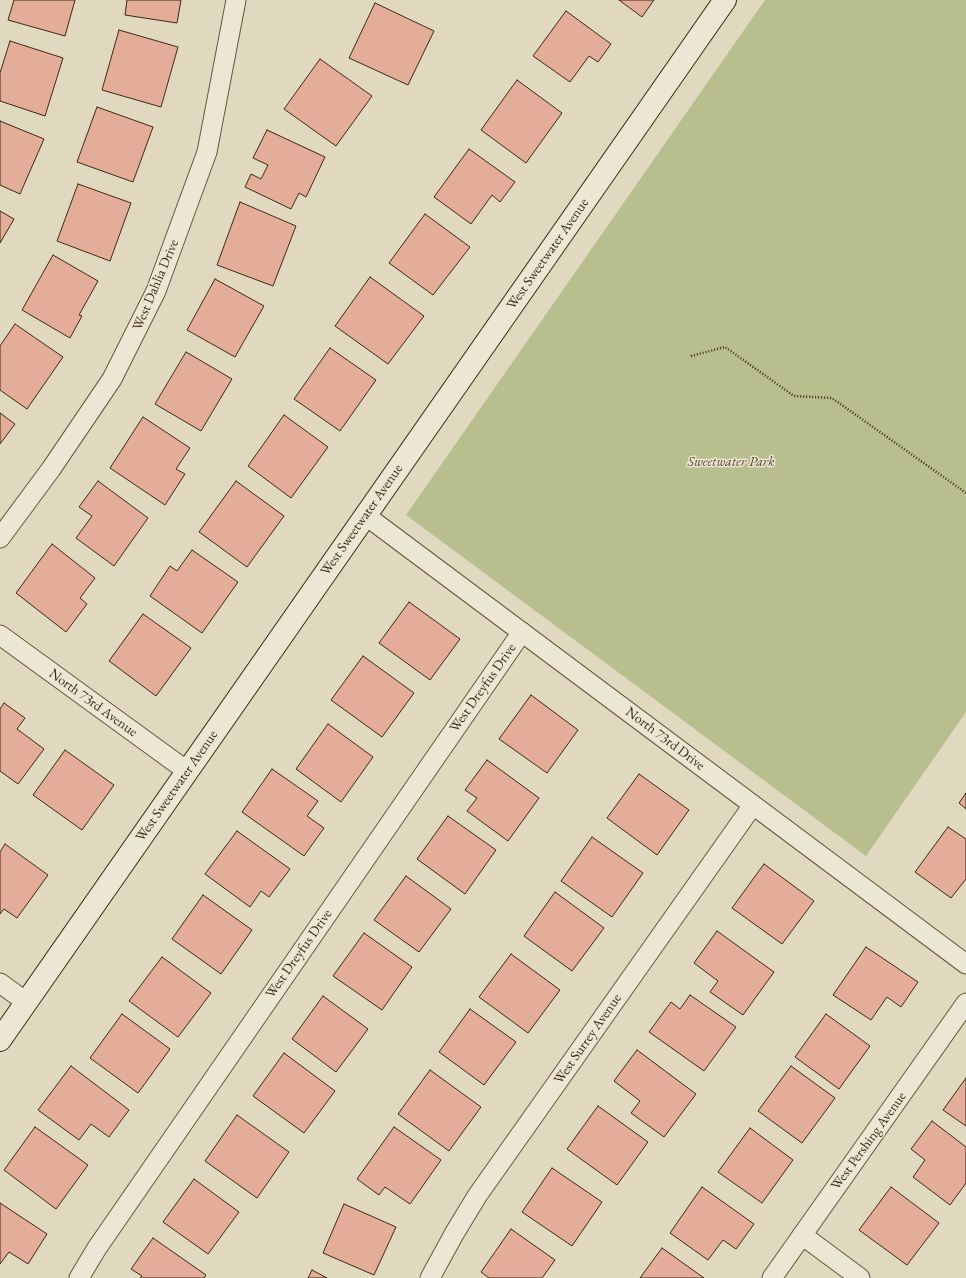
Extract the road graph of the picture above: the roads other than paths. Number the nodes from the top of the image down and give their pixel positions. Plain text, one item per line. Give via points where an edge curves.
1 (236, 0) edge
2 (725, 0) edge
3 (365, 515) junction
4 (0, 538) edge
5 (522, 632) junction
6 (0, 635) edge
7 (187, 771) junction
8 (753, 805) junction
9 (966, 964) edge
10 (0, 983) edge
11 (26, 1002) junction
12 (966, 1003) edge
13 (0, 1040) edge
14 (802, 1235) junction
15 (79, 1278) edge
16 (430, 1278) edge
17 (772, 1278) edge
18 (860, 1278) edge

1 - 4 street, West Dahlia Drive via 207,152 156,291 112,379
2 - 3 street, West Sweetwater Avenue
3 - 5 street, North 73rd Drive
3 - 7 street, West Sweetwater Avenue
5 - 8 street, North 73rd Drive
5 - 15 street, West Dreyfus Drive via 106,1235
6 - 7 street, North 73rd Avenue
7 - 11 street, West Sweetwater Avenue
8 - 9 street, North 73rd Drive
8 - 16 street, West Surrey Avenue via 477,1196
10 - 11 street
11 - 13 street, West Sweetwater Avenue
12 - 14 street, West Pershing Avenue
14 - 17 street, West Pershing Avenue
14 - 18 street

